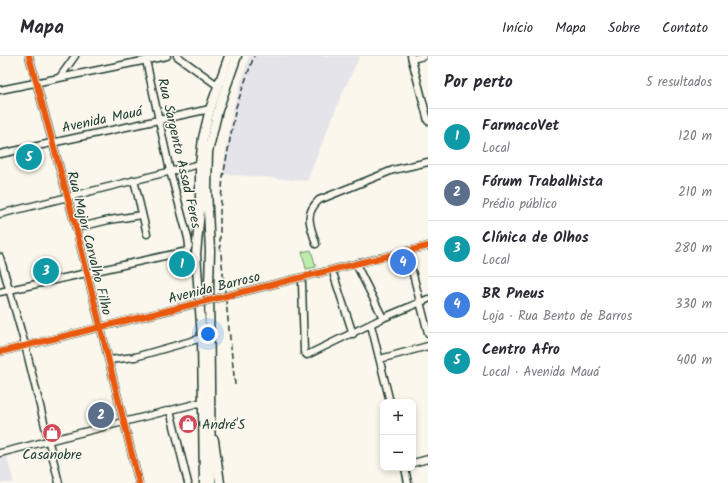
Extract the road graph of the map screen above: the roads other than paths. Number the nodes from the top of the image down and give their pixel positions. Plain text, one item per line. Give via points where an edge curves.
1 (29, 56) edge
2 (75, 56) edge
3 (167, 56) edge
4 (177, 56) edge
5 (229, 56) edge
6 (237, 56) edge
7 (424, 56) edge
8 (411, 58) edge
9 (146, 60) junction
10 (60, 77) junction
11 (35, 82) junction
12 (217, 85) junction
13 (0, 90) edge
14 (210, 109) junction
15 (427, 109) edge
16 (158, 120) junction
17 (428, 121) edge
18 (51, 143) junction
19 (0, 154) edge
20 (428, 162) edge
21 (200, 164) junction
22 (170, 171) junction
23 (134, 180) junction
24 (67, 197) junction
25 (0, 214) edge
26 (142, 216) junction
27 (76, 228) junction
28 (147, 234) dead end
29 (187, 234) junction
30 (197, 240) junction
31 (316, 244) dead end
32 (210, 245) junction
33 (428, 246) edge
34 (187, 251) junction
35 (408, 251) junction
36 (0, 257) edge
37 (210, 258) junction
38 (196, 259) junction
39 (356, 264) junction
40 (87, 273) junction
41 (334, 276) dead end
42 (302, 283) dead end
43 (8, 291) junction
44 (0, 292) edge
45 (428, 299) edge
46 (420, 302) junction
47 (383, 318) junction
48 (115, 325) junction
49 (371, 325) junction
50 (99, 327) junction
51 (428, 333) edge
52 (353, 334) junction
53 (102, 336) junction
54 (202, 338) junction
55 (25, 346) junction
56 (428, 346) edge
57 (0, 352) edge
58 (380, 359) junction
59 (109, 360) junction
60 (389, 399) edge
61 (203, 402) junction
62 (170, 410) junction
63 (210, 410) junction
64 (124, 422) junction
65 (49, 441) junction
66 (0, 453) edge
67 (428, 459) edge
68 (416, 462) edge
69 (406, 471) edge
70 (59, 483) edge
71 (139, 483) edge
72 (188, 483) edge
73 (204, 483) edge
74 (211, 483) edge
75 (220, 483) edge
76 (408, 483) edge

1 - 11 street, Rua Major Carvalho Filho
2 - 10 street
3 - 9 street
4 - 12 street
5 - 12 main road
6 - 32 main road via 218,110 208,152
7 - 8 street
8 - 15 street
9 - 10 street
9 - 16 street, Rua Sargento Assad Feres
10 - 11 street
11 - 13 street
11 - 18 street, Rua Major Carvalho Filho
12 - 14 main road
14 - 16 street, Avenida Mauá
14 - 21 main road
15 - 17 street
16 - 18 street, Avenida Mauá
16 - 22 street, Rua Sargento Assad Feres
18 - 19 street, Avenida Mauá
18 - 24 street, Rua Major Carvalho Filho
20 - 31 street via 393,170 319,200 311,207 308,216
21 - 22 street
21 - 30 main road
22 - 23 street
22 - 29 street, Rua Sargento Assad Feres
23 - 24 street
23 - 26 street
24 - 25 street
24 - 27 street, Rua Major Carvalho Filho
26 - 27 street
26 - 28 street
27 - 40 street, Rua Major Carvalho Filho
29 - 30 street
29 - 34 street, Rua Sargento Assad Feres
30 - 32 main road
30 - 38 main road
32 - 37 main road
33 - 35 street, Avenida Barroso
34 - 38 street
34 - 40 street
35 - 39 street, Avenida Barroso
35 - 46 street
36 - 43 street
37 - 38 main road via 202,261
37 - 63 main road
38 - 54 main road
39 - 47 street
39 - 48 street, Avenida Barroso, bridge
40 - 43 street
40 - 50 street, Rua Major Carvalho Filho
41 - 52 street
42 - 52 street via 304,352 307,355
43 - 44 street
43 - 55 street
45 - 46 street
46 - 47 street
46 - 51 street
47 - 49 street
48 - 50 street, Avenida Barroso
48 - 53 street, Avenida Barroso
49 - 52 street
49 - 58 street
50 - 53 street, Rua Major Carvalho Filho
50 - 55 street, Avenida Barroso
53 - 59 street, Rua Major Carvalho Filho
54 - 59 street via 135,357
54 - 61 main road
55 - 57 street, Avenida Barroso
55 - 65 street
56 - 58 street
58 - 60 street
59 - 64 street, Rua Major Carvalho Filho
61 - 62 street
61 - 73 main road
62 - 64 street
62 - 72 street
63 - 74 main road
63 - 75 main road
64 - 65 street
64 - 71 street, Rua Major Carvalho Filho
65 - 66 street
65 - 70 street
67 - 68 street
69 - 76 street

